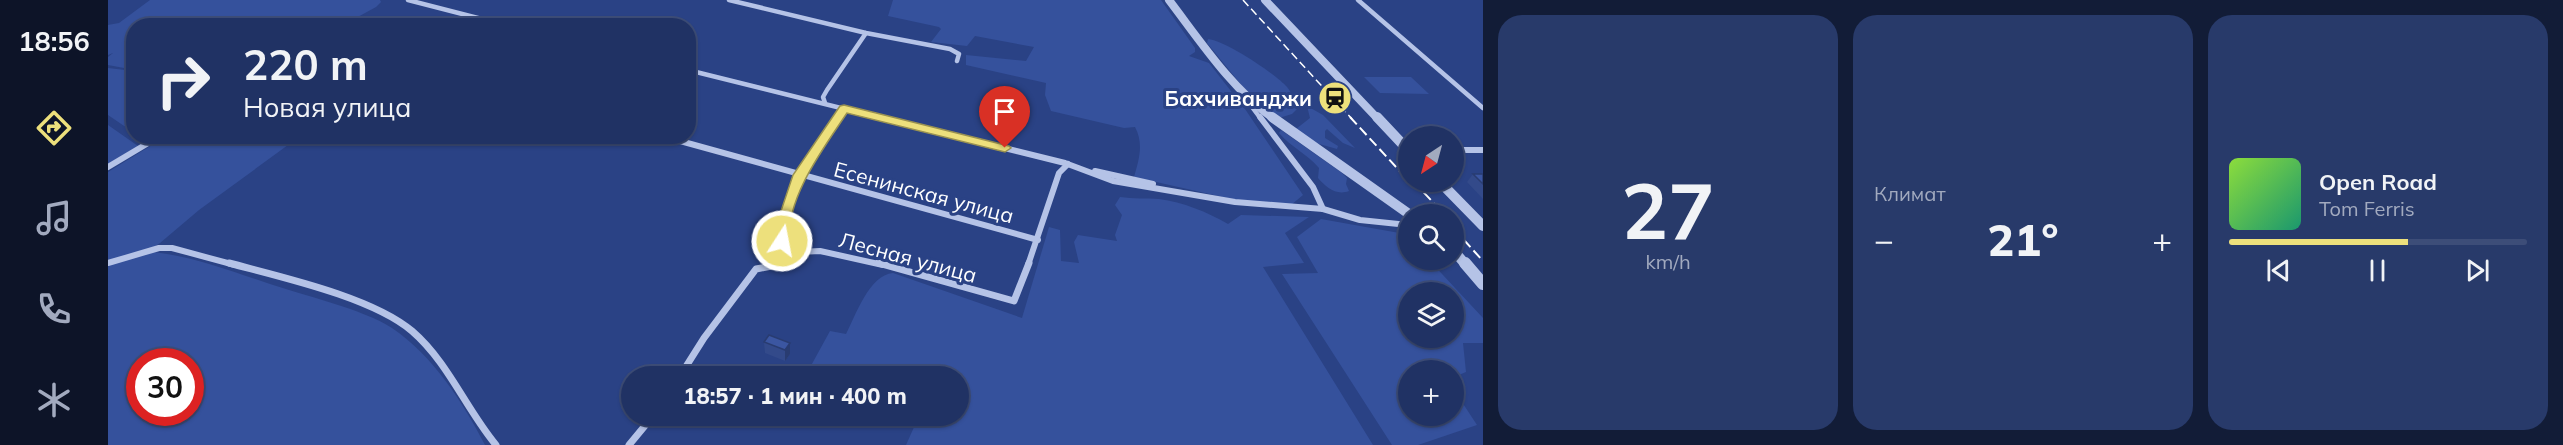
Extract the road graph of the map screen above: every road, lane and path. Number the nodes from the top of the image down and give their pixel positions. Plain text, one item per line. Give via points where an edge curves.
1 (408, 0) edge
2 (729, 0) edge
3 (1168, 0) edge
4 (1265, 0) edge
5 (1358, 0) edge
6 (478, 18) edge
7 (866, 33) junction
8 (957, 62) dead end
9 (696, 72) edge
10 (1242, 93) junction
11 (825, 103) junction
12 (1483, 108) edge
13 (844, 109) junction
14 (1281, 125) junction
15 (1266, 126) junction
16 (1398, 139) edge
17 (147, 144) edge
18 (690, 144) edge
19 (1464, 150) edge
20 (1483, 150) edge
21 (1068, 164) junction
22 (108, 167) edge
23 (800, 175) junction
24 (1450, 192) edge
25 (1398, 206) edge
26 (1323, 209) junction
27 (1398, 224) edge
28 (1483, 226) edge
29 (1038, 240) junction
30 (799, 252) junction
31 (108, 263) edge
32 (1464, 263) edge
33 (1483, 285) edge
34 (686, 366) edge
35 (645, 426) edge
36 (496, 445) edge
37 (629, 445) edge

1 - 6 street
2 - 7 street
3 - 10 street
4 - 16 street
5 - 12 street
7 - 8 street via 950,50 959,54
7 - 11 street via 827,90
9 - 11 street
10 - 14 street
10 - 15 street
11 - 13 street
13 - 21 street
13 - 23 street
14 - 15 street
14 - 25 street
15 - 26 street via 1313,187
17 - 22 street
18 - 23 street, Есенинская улица
19 - 20 street
21 - 26 street via 1113,181 1235,202
21 - 29 street via 1059,173
23 - 29 street, Есенинская улица
23 - 30 street via 782,229 782,241
24 - 28 street
26 - 27 street via 1360,220
29 - 30 street, Лесная улица via 1016,298 1009,301 870,261 820,251
30 - 34 street via 784,265 756,269
31 - 36 street via 172,248 300,282 386,313 413,332 430,352
32 - 33 street
35 - 37 street

